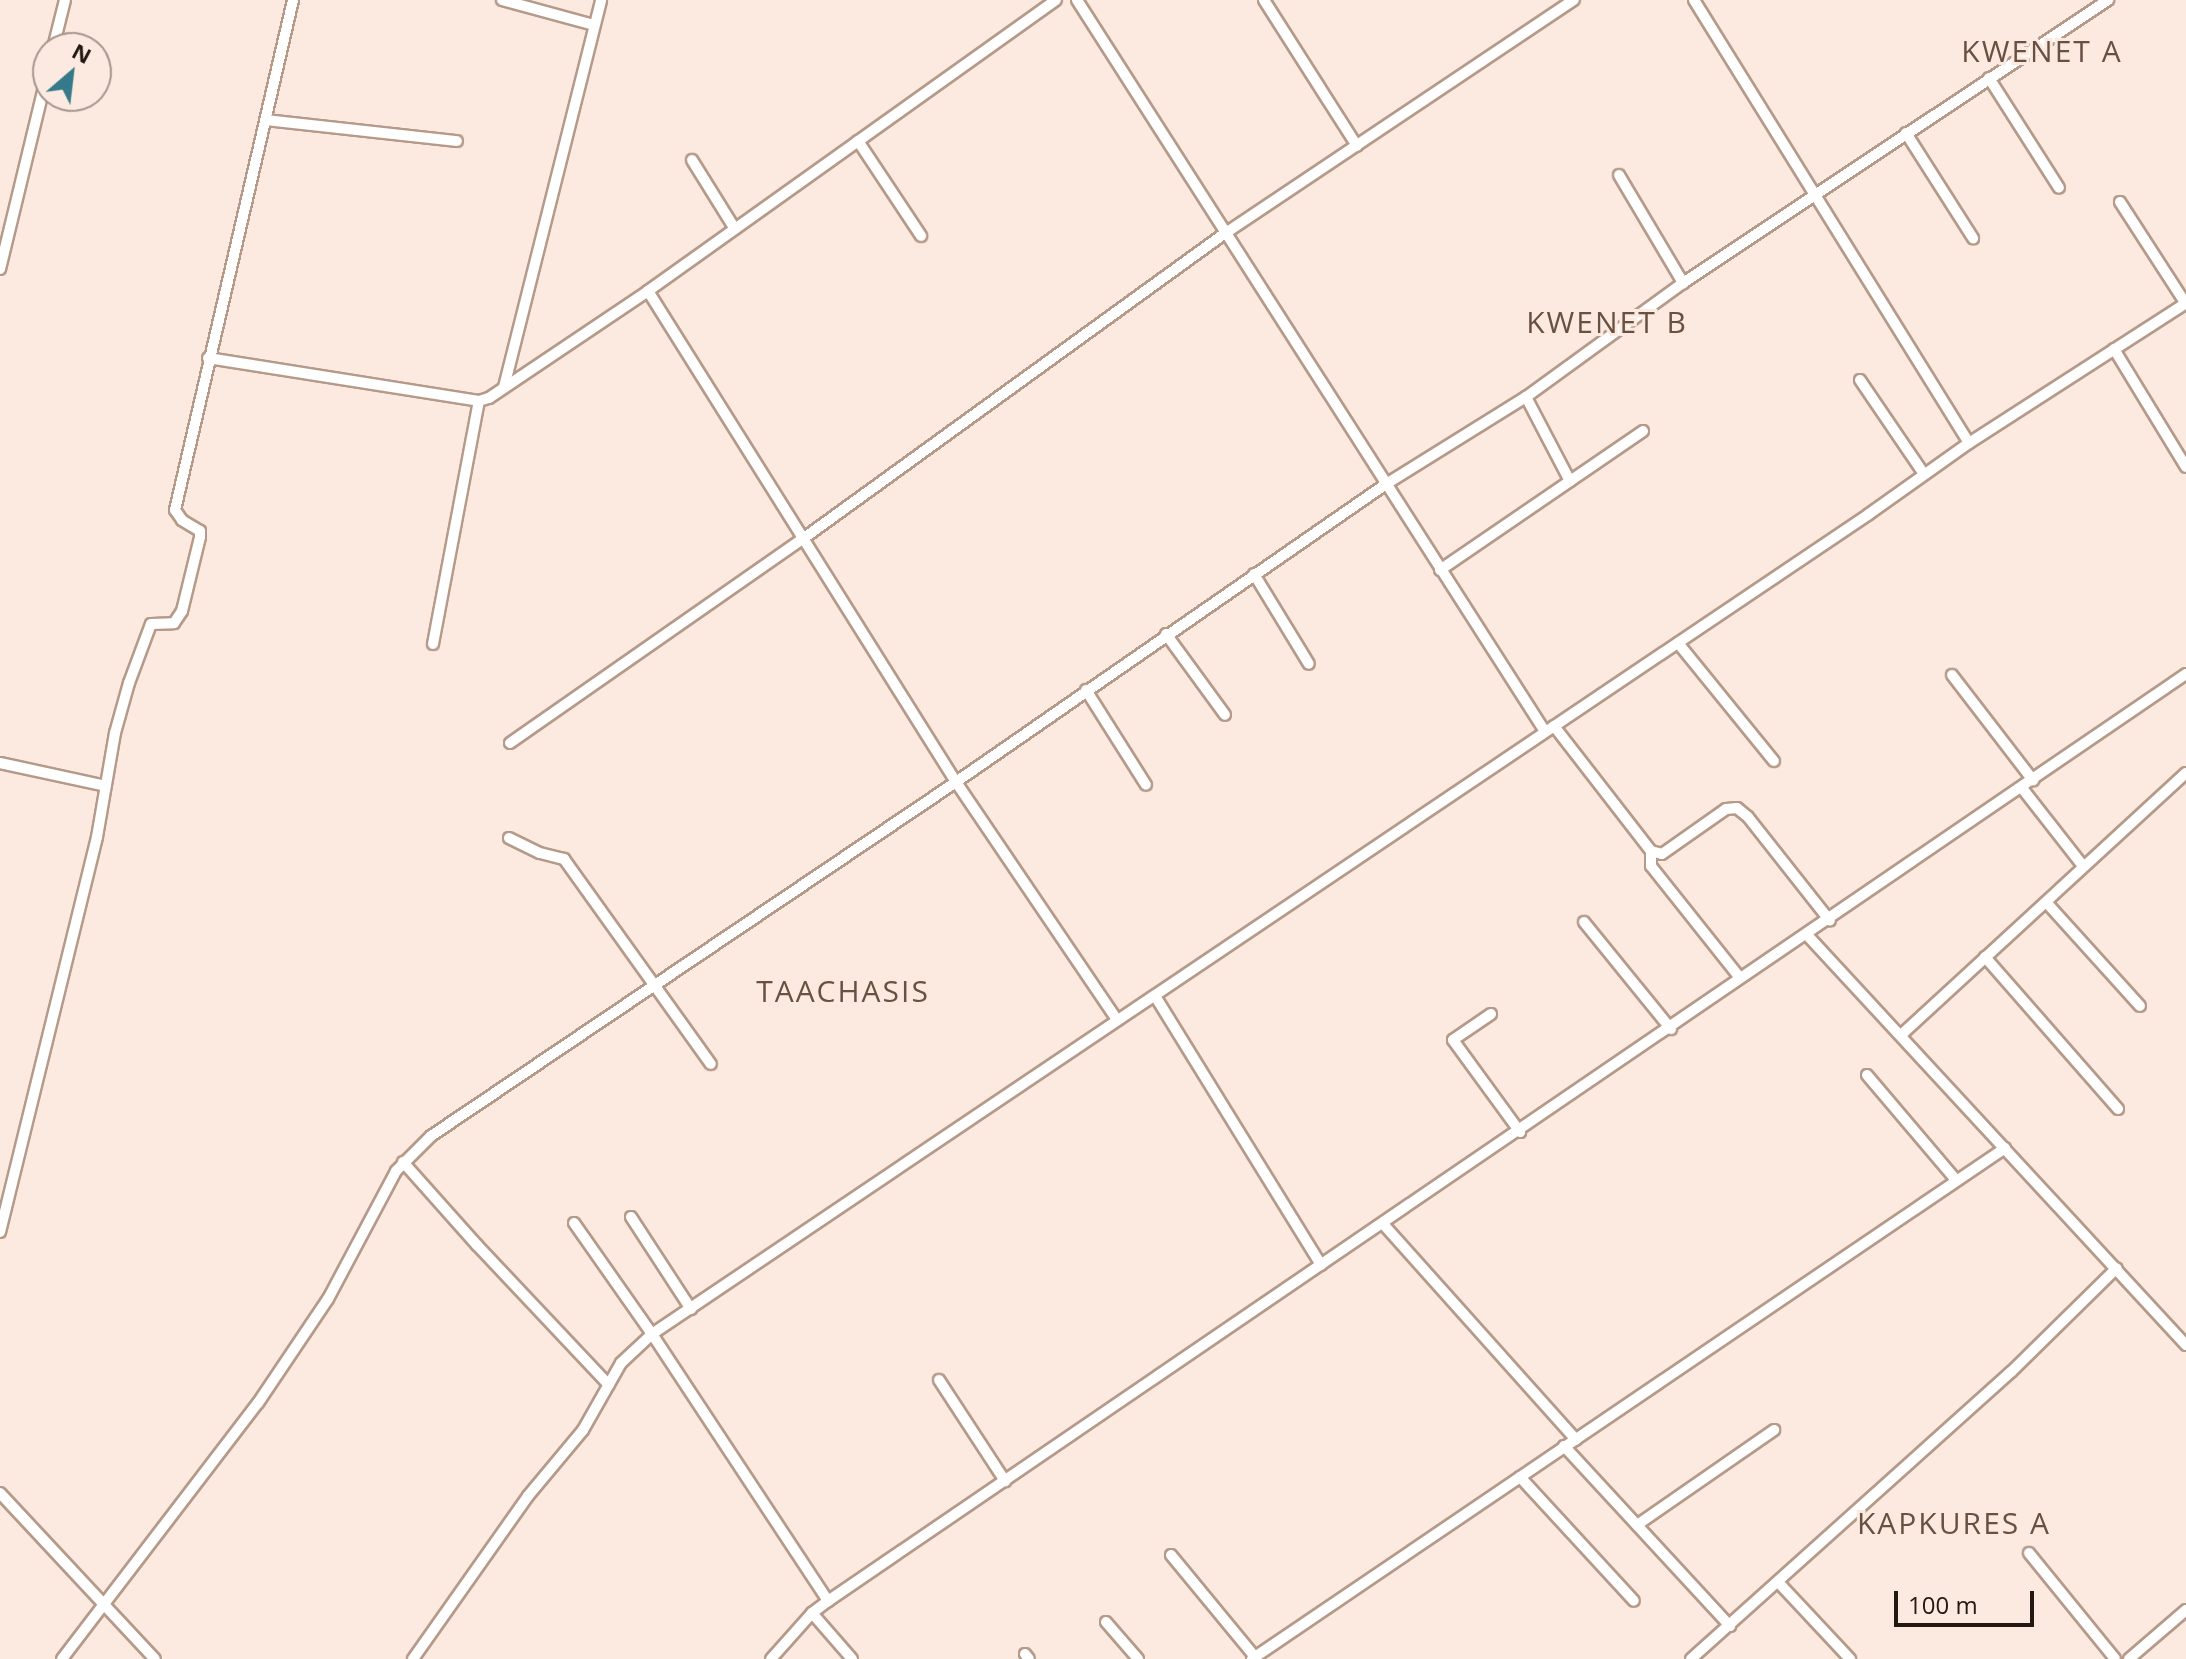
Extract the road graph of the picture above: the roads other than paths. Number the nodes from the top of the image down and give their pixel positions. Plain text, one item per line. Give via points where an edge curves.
1 (65, 0) edge
2 (293, 0) edge
3 (502, 0) edge
4 (601, 0) edge
5 (1056, 0) edge
6 (1077, 0) edge
7 (1264, 0) edge
8 (1574, 0) edge
9 (1694, 0) edge
10 (2104, 1) edge
11 (594, 25) junction
12 (57, 32) edge
13 (1989, 78) junction
14 (38, 112) edge
15 (266, 120) junction
16 (1906, 133) junction
17 (457, 141) dead end
18 (858, 141) junction
19 (1357, 146) junction
20 (692, 160) dead end
21 (1619, 175) dead end
22 (2059, 188) dead end
23 (1814, 196) junction
24 (2120, 202) dead end
25 (735, 229) junction
26 (1224, 234) junction
27 (921, 236) dead end
28 (1973, 238) dead end
29 (0, 269) edge
30 (1683, 283) junction
31 (648, 291) junction
32 (2186, 304) edge
33 (2114, 349) junction
34 (208, 358) junction
35 (1860, 380) dead end
36 (504, 387) junction
37 (1526, 397) junction
38 (479, 401) junction
39 (1643, 431) dead end
40 (1969, 443) junction
41 (2186, 467) edge
42 (1924, 474) junction
43 (1570, 481) junction
44 (1386, 484) junction
45 (804, 538) junction
46 (1440, 570) junction
47 (1254, 574) junction
48 (1166, 634) junction
49 (1678, 643) junction
50 (433, 644) dead end
51 (1309, 664) dead end
52 (2186, 674) edge
53 (1952, 675) dead end
54 (1086, 690) junction
55 (1225, 715) dead end
56 (1549, 728) junction
57 (510, 743) dead end
58 (1774, 761) dead end
59 (0, 763) edge
60 (2186, 773) edge
61 (2033, 780) junction
62 (956, 782) junction
63 (1146, 785) dead end
64 (106, 786) junction
65 (2022, 788) junction
66 (509, 838) dead end
67 (1651, 851) junction
68 (2083, 866) junction
69 (2046, 902) junction
70 (1830, 921) junction
71 (1584, 922) dead end
72 (1808, 936) junction
73 (1985, 957) junction
74 (1740, 978) junction
75 (657, 984) junction
76 (1155, 996) junction
77 (2140, 1006) dead end
78 (1491, 1014) dead end
79 (1117, 1020) junction
80 (1671, 1029) junction
81 (1901, 1035) junction
82 (711, 1064) dead end
83 (1867, 1075) dead end
84 (2118, 1109) dead end
85 (1520, 1132) junction
86 (2005, 1148) junction
87 (403, 1162) junction
88 (1956, 1180) junction
89 (631, 1217) dead end
90 (574, 1223) dead end
91 (1384, 1225) junction
92 (0, 1232) edge
93 (1321, 1265) junction
94 (2117, 1268) junction
95 (691, 1309) junction
96 (652, 1334) junction
97 (2185, 1343) edge
98 (939, 1380) dead end
99 (609, 1385) junction
100 (1774, 1430) dead end
101 (1576, 1440) junction
102 (1564, 1446) junction
103 (1520, 1477) junction
104 (1005, 1481) junction
105 (0, 1493) edge
106 (1637, 1525) junction
107 (2029, 1553) dead end
108 (1171, 1555) dead end
109 (1779, 1583) junction
110 (828, 1601) junction
111 (1634, 1601) dead end
112 (104, 1604) junction
113 (2186, 1610) edge
114 (812, 1613) junction
115 (1106, 1622) dead end
116 (1730, 1626) junction
117 (1254, 1658) edge
118 (62, 1659) edge
119 (155, 1659) edge
120 (413, 1659) edge
121 (771, 1659) edge
122 (852, 1659) edge
123 (1138, 1659) edge
124 (1691, 1659) edge
125 (1850, 1659) edge
126 (2115, 1659) edge
127 (2129, 1659) edge

1 - 12 street
2 - 15 street
3 - 11 street
4 - 11 street
5 - 18 street
6 - 26 street
7 - 19 street
8 - 19 street
9 - 23 street
10 - 13 street
11 - 36 street
13 - 16 street
13 - 22 street
14 - 29 street
15 - 17 street
15 - 34 street
16 - 23 street
16 - 28 street
18 - 25 street
18 - 27 street
19 - 26 street
20 - 25 street
21 - 30 street
23 - 30 street
23 - 40 street
24 - 32 street
25 - 31 street
26 - 44 street
26 - 45 street
30 - 37 street
31 - 36 street
31 - 45 street
32 - 33 street
33 - 40 street
33 - 41 street
34 - 38 street
34 - 64 street via 175,510 200,531 200,537 178,619 155,622 148,631 115,733
35 - 42 street
36 - 38 street
37 - 43 street
37 - 44 street
38 - 50 street
39 - 43 street
40 - 42 street
42 - 49 street
43 - 46 street
44 - 46 street
44 - 47 street
45 - 57 street
45 - 62 street
46 - 56 street
47 - 48 street
47 - 51 street
48 - 54 street
48 - 55 street
49 - 56 street
49 - 58 street
52 - 61 street
53 - 61 street
54 - 62 street
54 - 63 street
56 - 67 street
56 - 76 street
59 - 64 street
60 - 68 street
61 - 65 street
62 - 75 street
62 - 79 street
64 - 92 street
65 - 68 street
65 - 70 street
66 - 75 street via 564,859
67 - 70 street via 1662,854 1726,809 1737,808
67 - 74 street via 1651,866
68 - 69 street
69 - 73 street
69 - 77 street
70 - 72 street
71 - 80 street
72 - 74 street
72 - 81 street
73 - 81 street
73 - 84 street
74 - 80 street
75 - 82 street
75 - 87 street via 449,1122
76 - 79 street
76 - 93 street
78 - 85 street via 1453,1040
79 - 95 street
80 - 85 street
81 - 86 street
83 - 88 street
85 - 91 street
86 - 88 street
86 - 94 street
87 - 99 street
87 - 112 street via 328,1299 258,1403
88 - 101 street
89 - 95 street
90 - 96 street
91 - 93 street
91 - 101 street
93 - 104 street
94 - 97 street
94 - 109 street
95 - 96 street
96 - 99 street via 628,1354
96 - 110 street
98 - 104 street
99 - 120 street via 583,1430 528,1496
100 - 106 street
101 - 102 street
102 - 103 street
102 - 106 street
103 - 111 street
103 - 117 street
104 - 110 street
105 - 112 street
106 - 116 street
107 - 126 street
108 - 117 street
109 - 116 street
109 - 125 street
110 - 114 street
112 - 118 street
112 - 119 street
113 - 127 street
114 - 121 street
114 - 122 street
115 - 123 street
116 - 124 street

